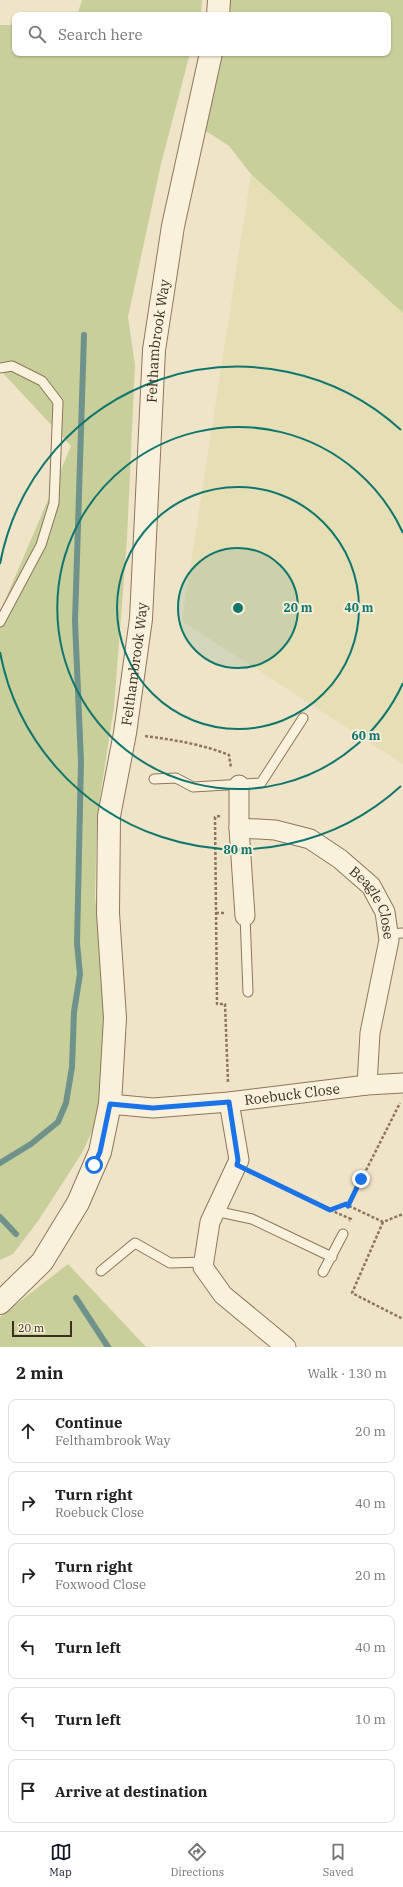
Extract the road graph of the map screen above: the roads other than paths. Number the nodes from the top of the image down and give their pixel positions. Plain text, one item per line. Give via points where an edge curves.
1 (219, 0) edge
2 (218, 12) edge
3 (210, 56) edge
4 (0, 368) edge
5 (0, 622) edge
6 (303, 718) dead end
7 (154, 779) dead end
8 (235, 785) junction
9 (239, 822) junction
10 (245, 916) joint
11 (395, 934) edge
12 (248, 992) dead end
13 (367, 1085) junction
14 (403, 1091) edge
15 (229, 1102) junction
16 (110, 1104) junction
17 (215, 1211) junction
18 (343, 1234) dead end
19 (332, 1257) junction
20 (42, 1262) junction
21 (204, 1262) junction
22 (101, 1271) dead end
23 (323, 1272) dead end
24 (0, 1280) edge
25 (0, 1303) edge
26 (286, 1347) edge

1 - 2 street
3 - 16 street, Felthambrook Way via 173,226 154,350 141,619 125,733 109,816 108,913 115,1018
4 - 5 lane via 12,366 42,381 58,402 54,503 41,545
6 - 8 lane via 261,783
7 - 8 lane via 176,778 193,787
8 - 9 street
9 - 10 street
9 - 11 street, Beagle Close via 310,839 340,859 371,886
10 - 12 lane
11 - 13 street, Beagle Close via 389,940 370,1033
13 - 14 street, Roebuck Close
13 - 15 street, Roebuck Close
15 - 16 street, Roebuck Close via 153,1108
15 - 17 street via 238,1160
16 - 20 street, Felthambrook Way via 100,1152 78,1203
17 - 19 lane via 252,1219
17 - 21 street via 210,1222
18 - 19 lane
19 - 23 lane
20 - 24 street
20 - 25 street, Felthambrook Way
21 - 22 lane via 170,1263 135,1243
21 - 26 street via 203,1267 223,1295

